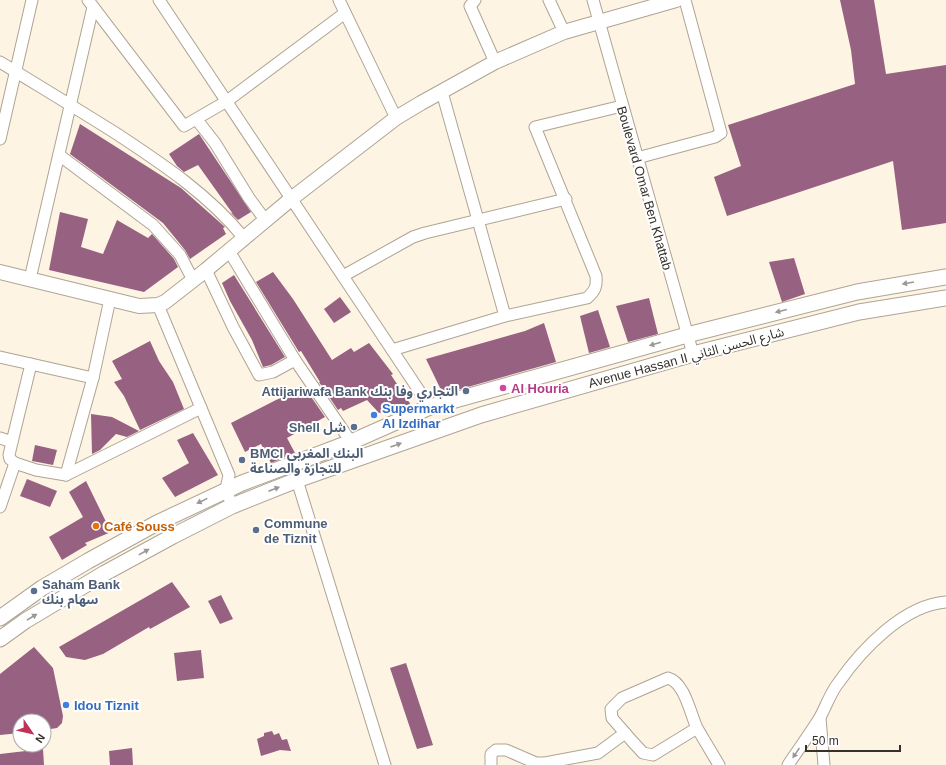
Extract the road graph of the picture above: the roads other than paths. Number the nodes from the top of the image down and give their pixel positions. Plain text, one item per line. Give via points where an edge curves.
1 (32, 0) edge
2 (159, 0) edge
3 (339, 0) edge
4 (476, 0) edge
5 (550, 0) edge
6 (593, 0) edge
7 (676, 0) edge
8 (685, 0) edge
9 (91, 4) edge
10 (346, 13) junction
11 (600, 21) junction
12 (564, 32) junction
13 (0, 62) edge
14 (495, 62) junction
15 (16, 72) junction
16 (442, 92) junction
17 (227, 102) junction
18 (72, 105) junction
19 (622, 106) junction
20 (396, 118) junction
21 (197, 120) junction
22 (0, 136) edge
23 (59, 155) junction
24 (637, 158) junction
25 (292, 199) junction
26 (566, 199) junction
27 (478, 219) junction
28 (266, 220) junction
29 (244, 238) junction
30 (229, 251) junction
31 (206, 270) junction
32 (0, 272) edge
33 (343, 276) junction
34 (946, 277) edge
35 (30, 279) junction
36 (193, 280) junction
37 (857, 292) junction
38 (946, 298) edge
39 (110, 299) junction
40 (158, 305) junction
41 (802, 306) junction
42 (859, 312) junction
43 (505, 316) junction
44 (807, 325) junction
45 (686, 335) junction
46 (392, 350) junction
47 (693, 354) junction
48 (0, 358) edge
49 (295, 360) junction
50 (31, 364) junction
51 (93, 378) junction
52 (476, 394) junction
53 (430, 407) junction
54 (201, 408) junction
55 (481, 415) junction
56 (0, 438) edge
57 (12, 442) junction
58 (351, 442) junction
59 (362, 458) junction
60 (15, 463) junction
61 (66, 475) junction
62 (297, 480) junction
63 (232, 482) junction
64 (248, 500) junction
65 (0, 506) edge
66 (232, 506) junction
67 (946, 602) edge
68 (0, 618) edge
69 (0, 640) edge
70 (820, 718) junction
71 (697, 728) junction
72 (625, 733) junction
73 (386, 765) edge
74 (491, 765) edge
75 (719, 765) edge
76 (788, 765) edge
77 (824, 765) edge

1 - 15 street
2 - 17 street
3 - 10 street
4 - 14 street via 470,6
5 - 12 street
6 - 11 street, Boulevard Omar Ben Khattab
7 - 11 street
8 - 24 street via 721,133 716,137
9 - 18 street
9 - 21 street via 180,124 186,126
10 - 17 street
10 - 20 street
11 - 12 street
11 - 19 street, Boulevard Omar Ben Khattab
12 - 14 street
13 - 15 street
14 - 16 street
15 - 18 street
15 - 22 street
16 - 20 street
16 - 27 street
17 - 21 street
17 - 25 street
18 - 23 street
18 - 29 street via 143,151 201,193 226,216
19 - 24 street, Boulevard Omar Ben Khattab
19 - 26 street via 535,127
20 - 25 street
21 - 28 street
23 - 35 street
23 - 36 street via 153,225 180,255
24 - 45 street, Boulevard Omar Ben Khattab
25 - 28 street
25 - 33 street
26 - 27 street
26 - 43 street via 596,276 597,284 594,291 587,298
27 - 33 street via 413,237
27 - 43 street
28 - 29 street
29 - 30 street
30 - 31 street
30 - 49 street
31 - 36 street
31 - 49 street via 259,375 273,372
32 - 35 street
33 - 46 street
34 -> 37 main road, Avenue Hassan II شارع الحسن الثاني
35 - 39 street
36 - 40 street
37 - 41 main road, Avenue Hassan II شارع الحسن الثاني
37 - 42 main road
38 - 42 main road, Avenue Hassan II شارع الحسن الثاني
39 - 40 street via 139,306
39 - 51 street
40 - 54 street
41 - 44 main road
41 -> 45 main road, Avenue Hassan II شارع الحسن الثاني
42 - 44 main road, Avenue Hassan II شارع الحسن الثاني
43 - 46 street
44 - 47 main road, Avenue Hassan II شارع الحسن الثاني
45 - 47 street, Boulevard Omar Ben Khattab
45 -> 52 main road, Avenue Hassan II شارع الحسن الثاني
46 - 53 street
47 - 55 main road, Avenue Hassan II شارع الحسن الثاني
48 - 50 street
49 - 58 street
50 - 51 street
50 - 57 street
51 - 61 street
52 - 53 main road, Avenue Hassan II شارع الحسن الثاني
52 - 55 main road
53 - 58 main road, Avenue Hassan II شارع الحسن الثاني
54 - 61 street
54 - 63 street
59 -> 55 main road, Avenue Hassan II شارع الحسن الثاني
56 - 57 street
57 - 60 street via 9,455
58 - 59 street
58 - 63 main road, Avenue Hassan II شارع الحسن الثاني
59 - 62 main road, Avenue Hassan II شارع الحسن الثاني
60 - 61 street via 36,470
60 - 65 street
64 -> 62 main road, Avenue Hassan II شارع الحسن الثاني
62 - 73 street
63 - 64 street
63 - 66 street
63 -> 68 main road, Avenue Hassan II شارع الحسن الثاني via 88,561 42,588
64 - 66 main road, Avenue Hassan II شارع الحسن الثاني
69 -> 66 main road, Avenue Hassan II شارع الحسن الثاني via 24,621 105,573
67 - 70 street via 914,610 876,638 838,682
70 -> 76 street
70 - 77 street
71 - 72 street via 650,756 643,753
71 - 72 street via 680,686 672,679 665,678 622,698 613,706 611,715
71 - 75 street
72 - 74 street via 598,753 545,763 536,763 506,750 496,750 491,754

